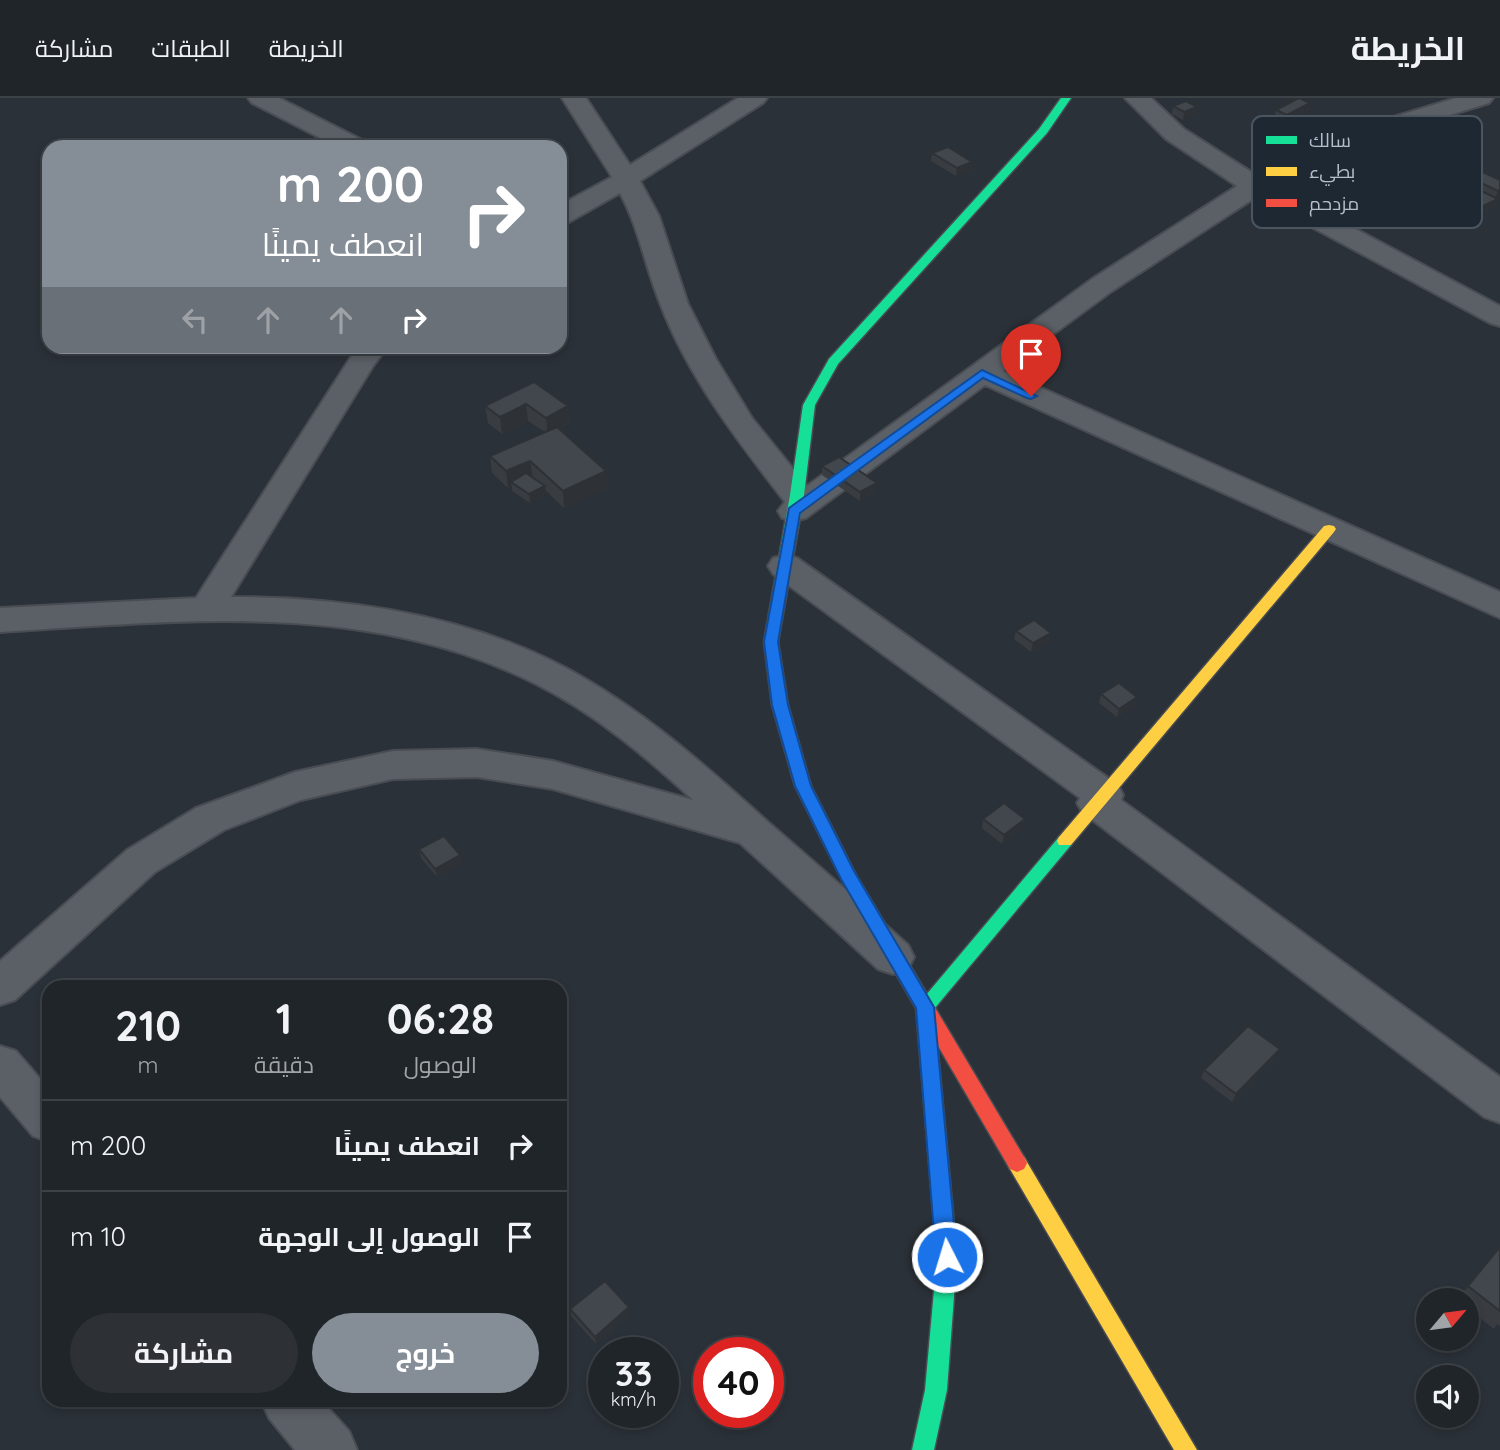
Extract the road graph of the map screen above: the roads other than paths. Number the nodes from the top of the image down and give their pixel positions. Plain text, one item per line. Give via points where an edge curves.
1 (260, 98) edge
2 (574, 98) edge
3 (755, 98) edge
4 (1066, 98) edge
5 (1137, 98) edge
6 (1482, 98) edge
7 (1423, 116) edge
8 (343, 140) edge
9 (626, 179) junction
10 (1252, 184) edge
11 (1252, 188) edge
12 (567, 212) edge
13 (1334, 228) edge
14 (1500, 317) edge
15 (368, 354) edge
16 (982, 373) junction
17 (795, 503) junction
18 (1329, 529) junction
19 (785, 566) junction
20 (1500, 606) edge
21 (206, 609) junction
22 (0, 620) edge
23 (1101, 799) junction
24 (755, 832) junction
25 (899, 963) junction
26 (0, 987) edge
27 (925, 1007) junction
28 (0, 1065) edge
29 (1500, 1103) edge
30 (42, 1114) edge
31 (293, 1407) edge
32 (330, 1450) edge
33 (923, 1450) edge
34 (1186, 1450) edge

1 - 8 street
2 - 9 street
3 - 9 street
4 - 17 street via 1043,131 833,362 809,405
5 - 10 street via 1175,134
6 - 7 street
9 - 12 street
9 - 17 street via 646,216 674,304 701,359
11 - 16 street via 1102,285
13 - 14 street
15 - 21 street
16 - 17 street
16 - 18 street
17 - 19 street
18 - 20 street
18 - 23 street
19 - 23 street
19 - 25 street via 771,642 780,705 803,786
21 - 22 street
21 - 24 street via 291,610 375,619 517,660 628,725
23 - 27 street
23 - 29 street
24 - 25 street
24 - 26 street via 553,775 477,763 393,765 295,788 210,820 141,861
25 - 27 street
27 - 33 street via 947,1257 936,1390
27 - 34 street
28 - 30 street
31 - 32 street

